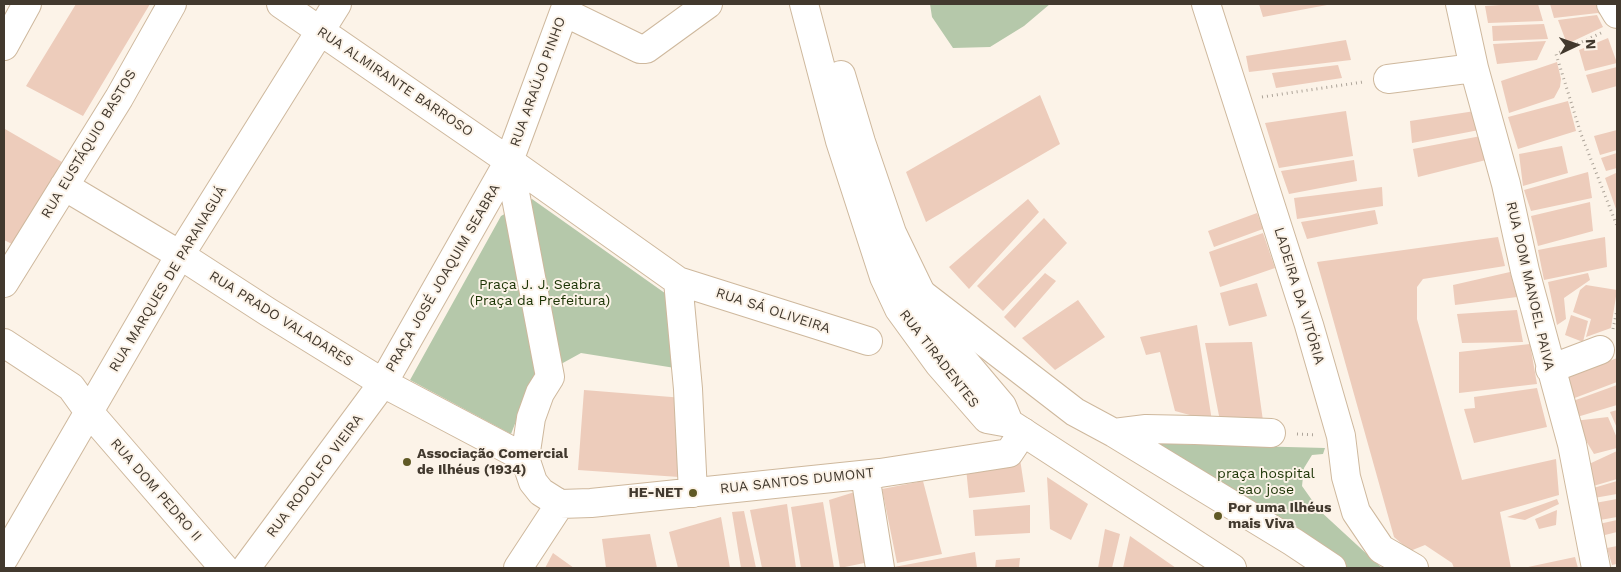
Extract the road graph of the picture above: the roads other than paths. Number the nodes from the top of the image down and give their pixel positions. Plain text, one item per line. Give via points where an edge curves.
1 (27, 4) edge
2 (172, 4) edge
3 (281, 4) edge
4 (337, 4) edge
5 (708, 4) edge
6 (804, 4) edge
7 (821, 4) edge
8 (1206, 4) edge
9 (1460, 4) edge
10 (566, 8) edge
11 (320, 32) junction
12 (4, 46) edge
13 (1474, 68) junction
14 (1388, 79) road end
15 (509, 161) junction
16 (859, 166) junction
17 (64, 186) junction
18 (180, 255) junction
19 (678, 281) junction
20 (4, 283) edge
21 (920, 293) junction
22 (868, 341) dead end
23 (4, 343) edge
24 (1600, 350) dead end
25 (1550, 369) junction
26 (383, 383) junction
27 (89, 412) junction
28 (1016, 428) junction
29 (1114, 433) junction
30 (1271, 433) road end
31 (525, 458) junction
32 (865, 474) junction
33 (693, 492) junction
34 (560, 504) junction
35 (4, 558) edge
36 (224, 568) edge
37 (246, 568) edge
38 (518, 568) edge
39 (880, 568) edge
40 (1232, 568) edge
41 (1332, 568) edge
42 (1414, 568) edge
43 (1596, 568) edge

1 - 12 street
2 - 17 street, RUA EUSTÁQUIO BASTOS
3 - 11 street, RUA ALMIRANTE BARROSO
4 - 11 street, RUA MARQUES DE PARANAGUÁ
5 - 10 street via 646,49 640,49
6 - 16 street, RUA TIRADENTES via 840,141
7 - 16 street, RUA TIRADENTES
8 - 42 street, LADEIRA DA VITÓRIA via 1239,101 1341,436 1346,477 1356,512 1381,549
9 - 13 street, RUA DOM MANOEL PAIVA
10 - 15 street, RUA ARAÚJO PINHO
11 - 15 street, RUA ALMIRANTE BARROSO
11 - 18 street, RUA MARQUES DE PARANAGUÁ
13 - 14 street
13 - 25 street, RUA DOM MANOEL PAIVA via 1506,184
15 - 19 street
15 - 26 street, PRAÇA JOSÉ JOAQUIM SEABRA
15 - 31 street via 550,377 531,418
16 - 21 street, RUA TIRADENTES
16 - 28 street, RUA TIRADENTES via 884,277 899,308 976,408 987,419
17 - 18 street, RUA PRADO VALADARES
17 - 20 street, RUA EUSTÁQUIO BASTOS
18 - 26 street, RUA PRADO VALADARES
18 - 27 street, RUA MARQUES DE PARANAGUÁ
19 - 22 street, RUA SÁ OLIVEIRA
19 - 33 street
21 - 28 street, RUA TIRADENTES via 959,355 1002,406
21 - 29 street via 1076,412
23 - 27 street, RUA DOM PEDRO II via 71,387
24 - 25 street
25 - 43 street, RUA DOM MANOEL PAIVA via 1572,444
26 - 31 street, PRAÇA JOSÉ JOAQUIM SEABRA
26 - 37 street, RUA RODOLFO VIEIRA
27 - 35 street, RUA MARQUES DE PARANAGUÁ
27 - 36 street, RUA DOM PEDRO II
28 - 32 street, RUA SANTOS DUMONT via 1009,452
28 - 40 street
29 - 30 street via 1146,429
29 - 41 street
31 - 34 street via 532,482
32 - 33 street, RUA SANTOS DUMONT
32 - 39 street
33 - 34 street, RUA SANTOS DUMONT
34 - 38 street

